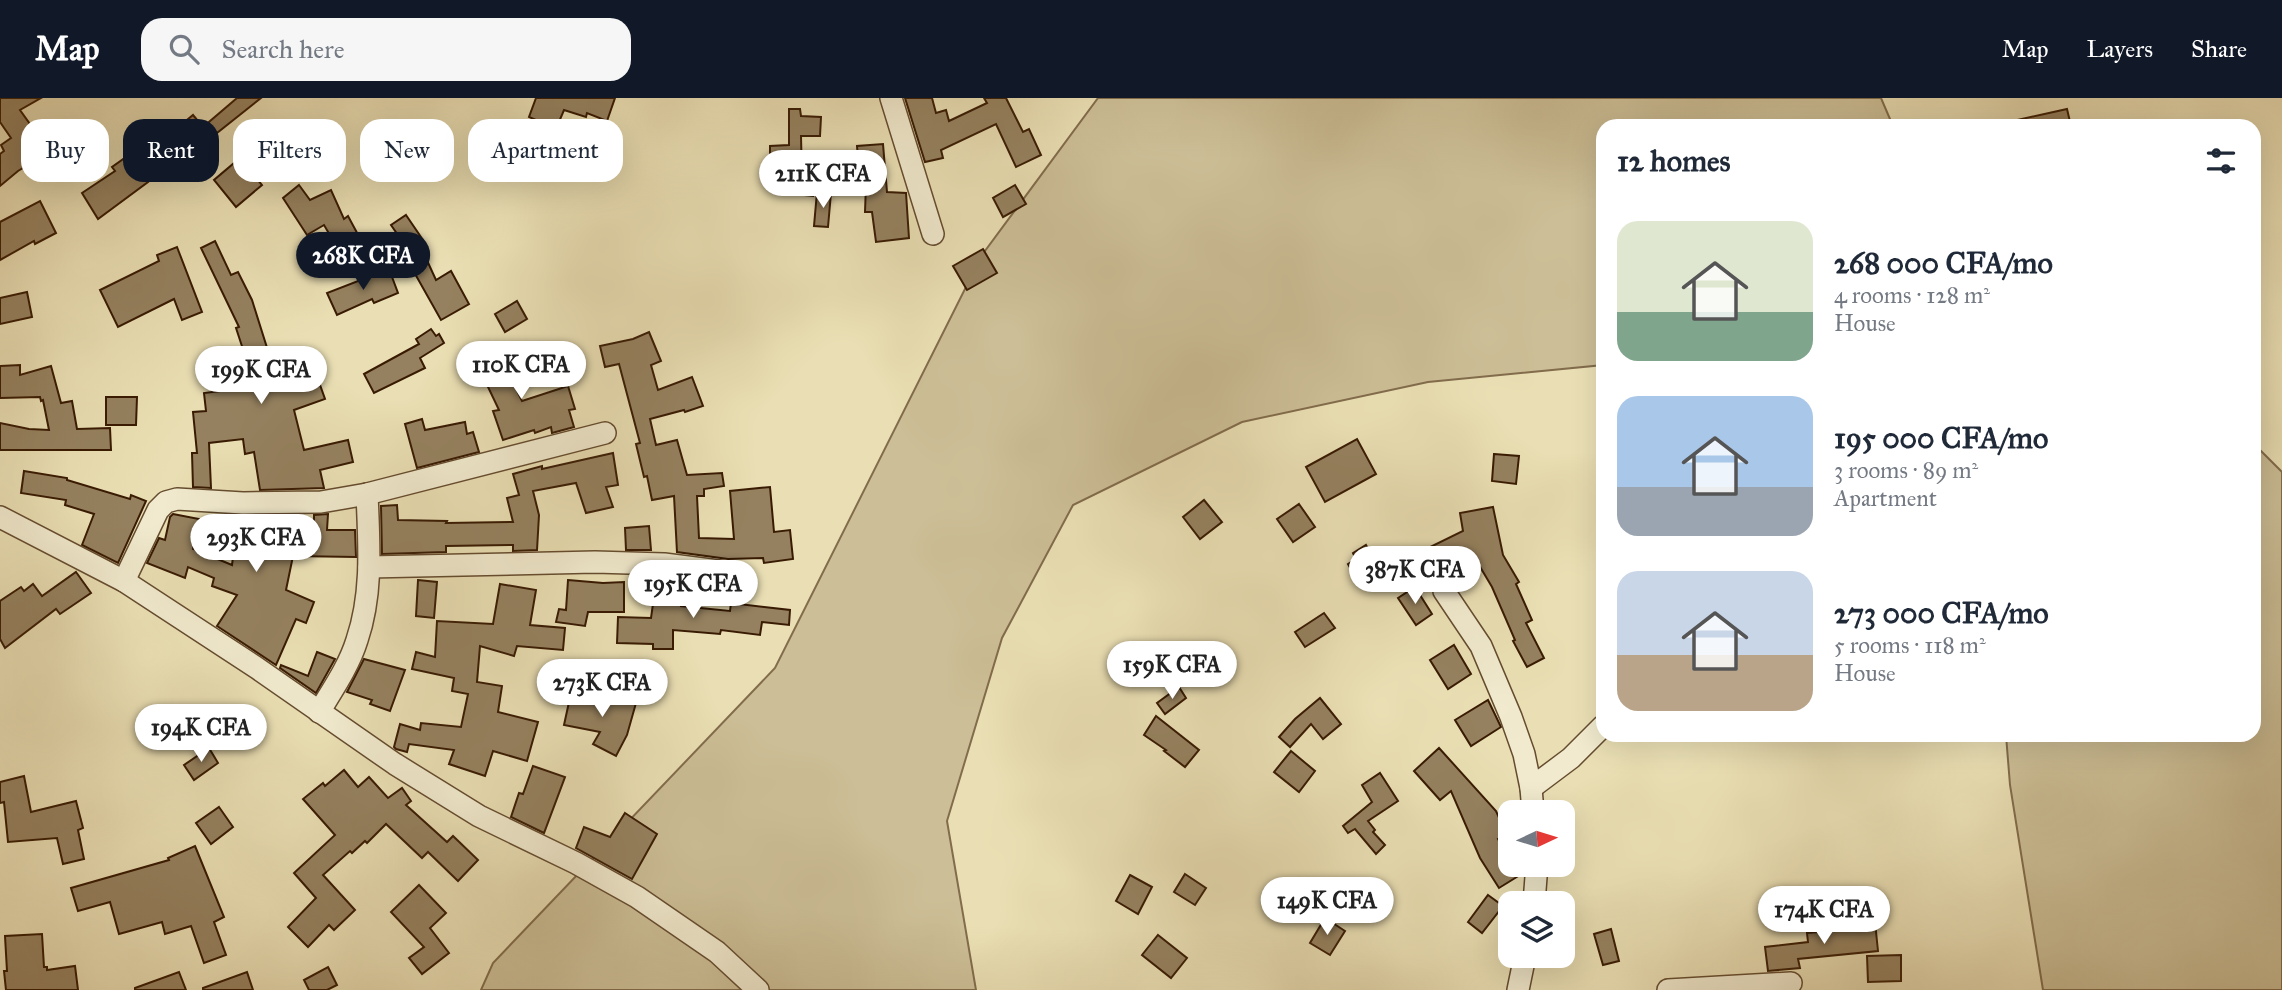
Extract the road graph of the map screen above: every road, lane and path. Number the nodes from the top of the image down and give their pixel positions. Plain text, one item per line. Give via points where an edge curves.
1 (891, 98) edge
2 (933, 234) dead end
3 (605, 433) dead end
4 (367, 494) junction
5 (0, 517) edge
6 (369, 567) junction
7 (726, 572) dead end
8 (124, 581) junction
9 (1444, 590) dead end
10 (319, 712) junction
11 (1596, 733) edge
12 (1531, 788) junction
13 (1532, 800) edge
14 (1523, 968) edge
15 (1791, 983) dead end
16 (758, 990) edge
17 (1518, 990) edge
18 (1668, 990) edge

1 - 2 street
3 - 4 street
4 - 6 street
4 - 8 street via 321,502 166,502
5 - 8 street
6 - 7 street via 595,562
6 - 10 street via 357,640
8 - 10 street
9 - 12 street via 1481,646 1511,717
10 - 16 street via 479,816 637,898 717,952
11 - 12 street
12 - 13 street
14 - 17 street
15 - 18 street

